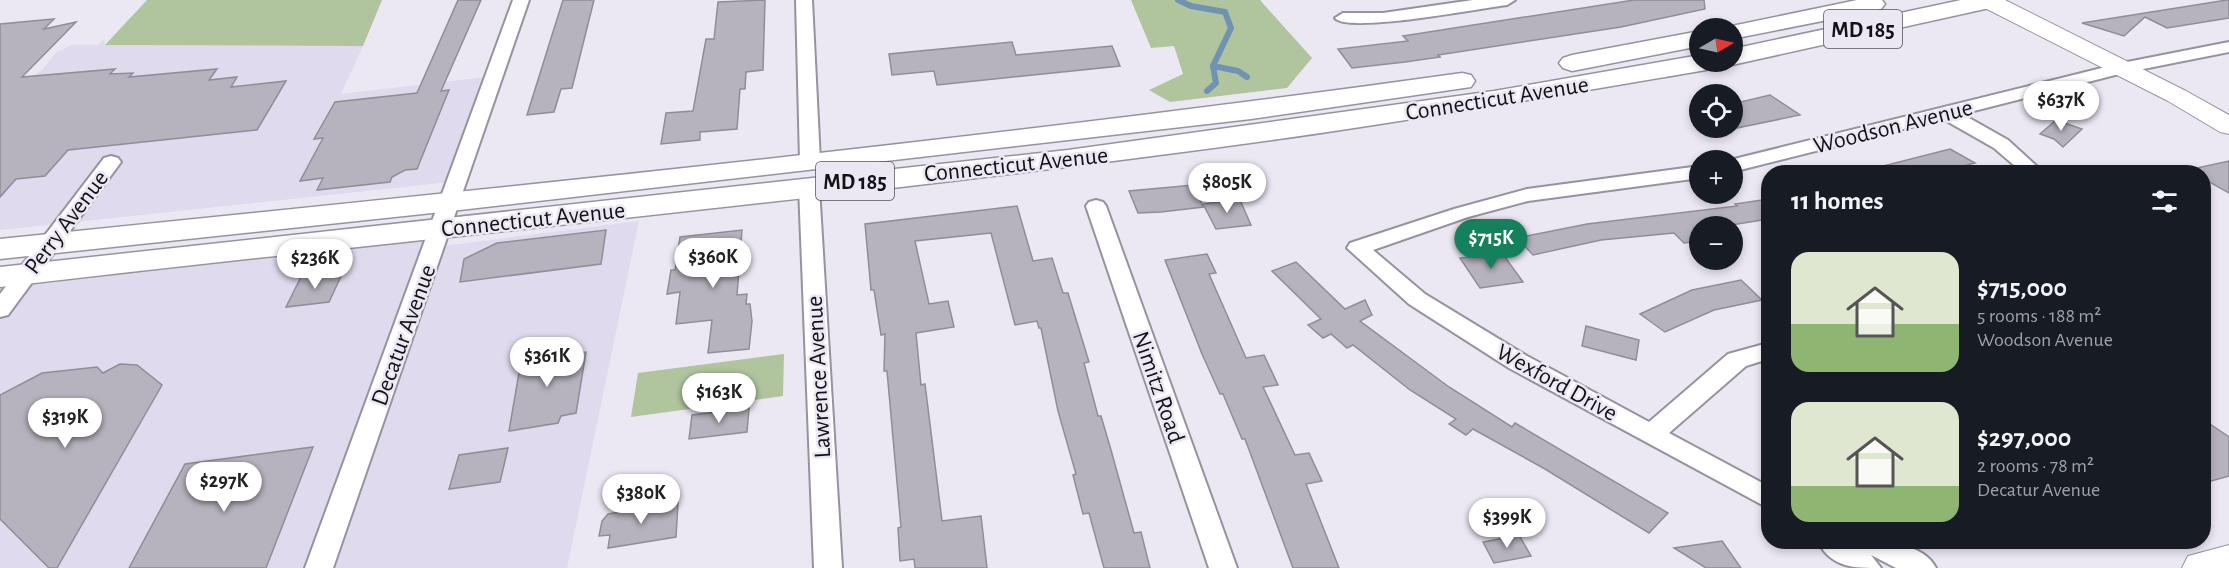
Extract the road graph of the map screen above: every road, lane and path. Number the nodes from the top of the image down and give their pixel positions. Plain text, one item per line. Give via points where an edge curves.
1 (521, 0) edge
2 (804, 0) edge
3 (1507, 0) edge
4 (1892, 0) edge
5 (1990, 0) edge
6 (1343, 18) dead end
7 (1743, 30) edge
8 (1689, 40) edge
9 (2229, 47) edge
10 (1743, 55) edge
11 (1689, 64) edge
12 (2122, 68) junction
13 (1945, 112) junction
14 (1258, 123) junction
15 (2229, 126) edge
16 (111, 162) dead end
17 (1743, 163) edge
18 (2025, 165) edge
19 (1689, 173) edge
20 (809, 174) junction
21 (451, 202) junction
22 (1096, 206) dead end
23 (441, 230) junction
24 (49, 244) junction
25 (0, 249) edge
26 (14, 275) edge
27 (0, 310) edge
28 (1761, 353) edge
29 (1651, 434) junction
30 (1761, 494) edge
31 (1842, 549) edge
32 (1885, 549) edge
33 (2229, 561) edge
34 (319, 568) edge
35 (828, 568) edge
36 (1223, 568) edge
37 (1868, 568) edge
38 (1922, 568) edge
39 (2202, 568) edge

1 - 21 street, Decatur Avenue
2 - 20 street, Lawrence Avenue
3 - 6 street via 1383,18
4 - 7 main road, MD 185
5 - 10 main road, MD 185
5 - 12 street
8 - 14 main road, Connecticut Avenue / MD 185
9 - 12 street, Woodson Avenue
11 - 14 main road, Connecticut Avenue / MD 185
12 - 13 street, Woodson Avenue
12 - 15 street
13 - 17 street, Woodson Avenue
13 - 18 street via 2001,144
14 - 20 main road, Connecticut Avenue / MD 185
16 - 24 street, Perry Avenue
19 - 29 street, Wexford Drive via 1527,195 1358,248 1417,299 1518,362
20 - 21 main road, Connecticut Avenue / MD 185
20 - 23 main road, Connecticut Avenue / MD 185
20 - 35 street, Lawrence Avenue
21 - 23 street, Decatur Avenue
21 - 24 main road, Connecticut Avenue / MD 185
22 - 36 street, Nimitz Road
23 - 26 main road, Connecticut Avenue / MD 185
23 - 34 street, Decatur Avenue
24 - 25 main road, Connecticut Avenue / MD 185
24 - 26 street, Perry Avenue
26 - 27 street, Perry Avenue
28 - 29 street via 1737,360
29 - 30 street, Wexford Drive
31 - 37 street
32 - 38 street
33 - 39 street

